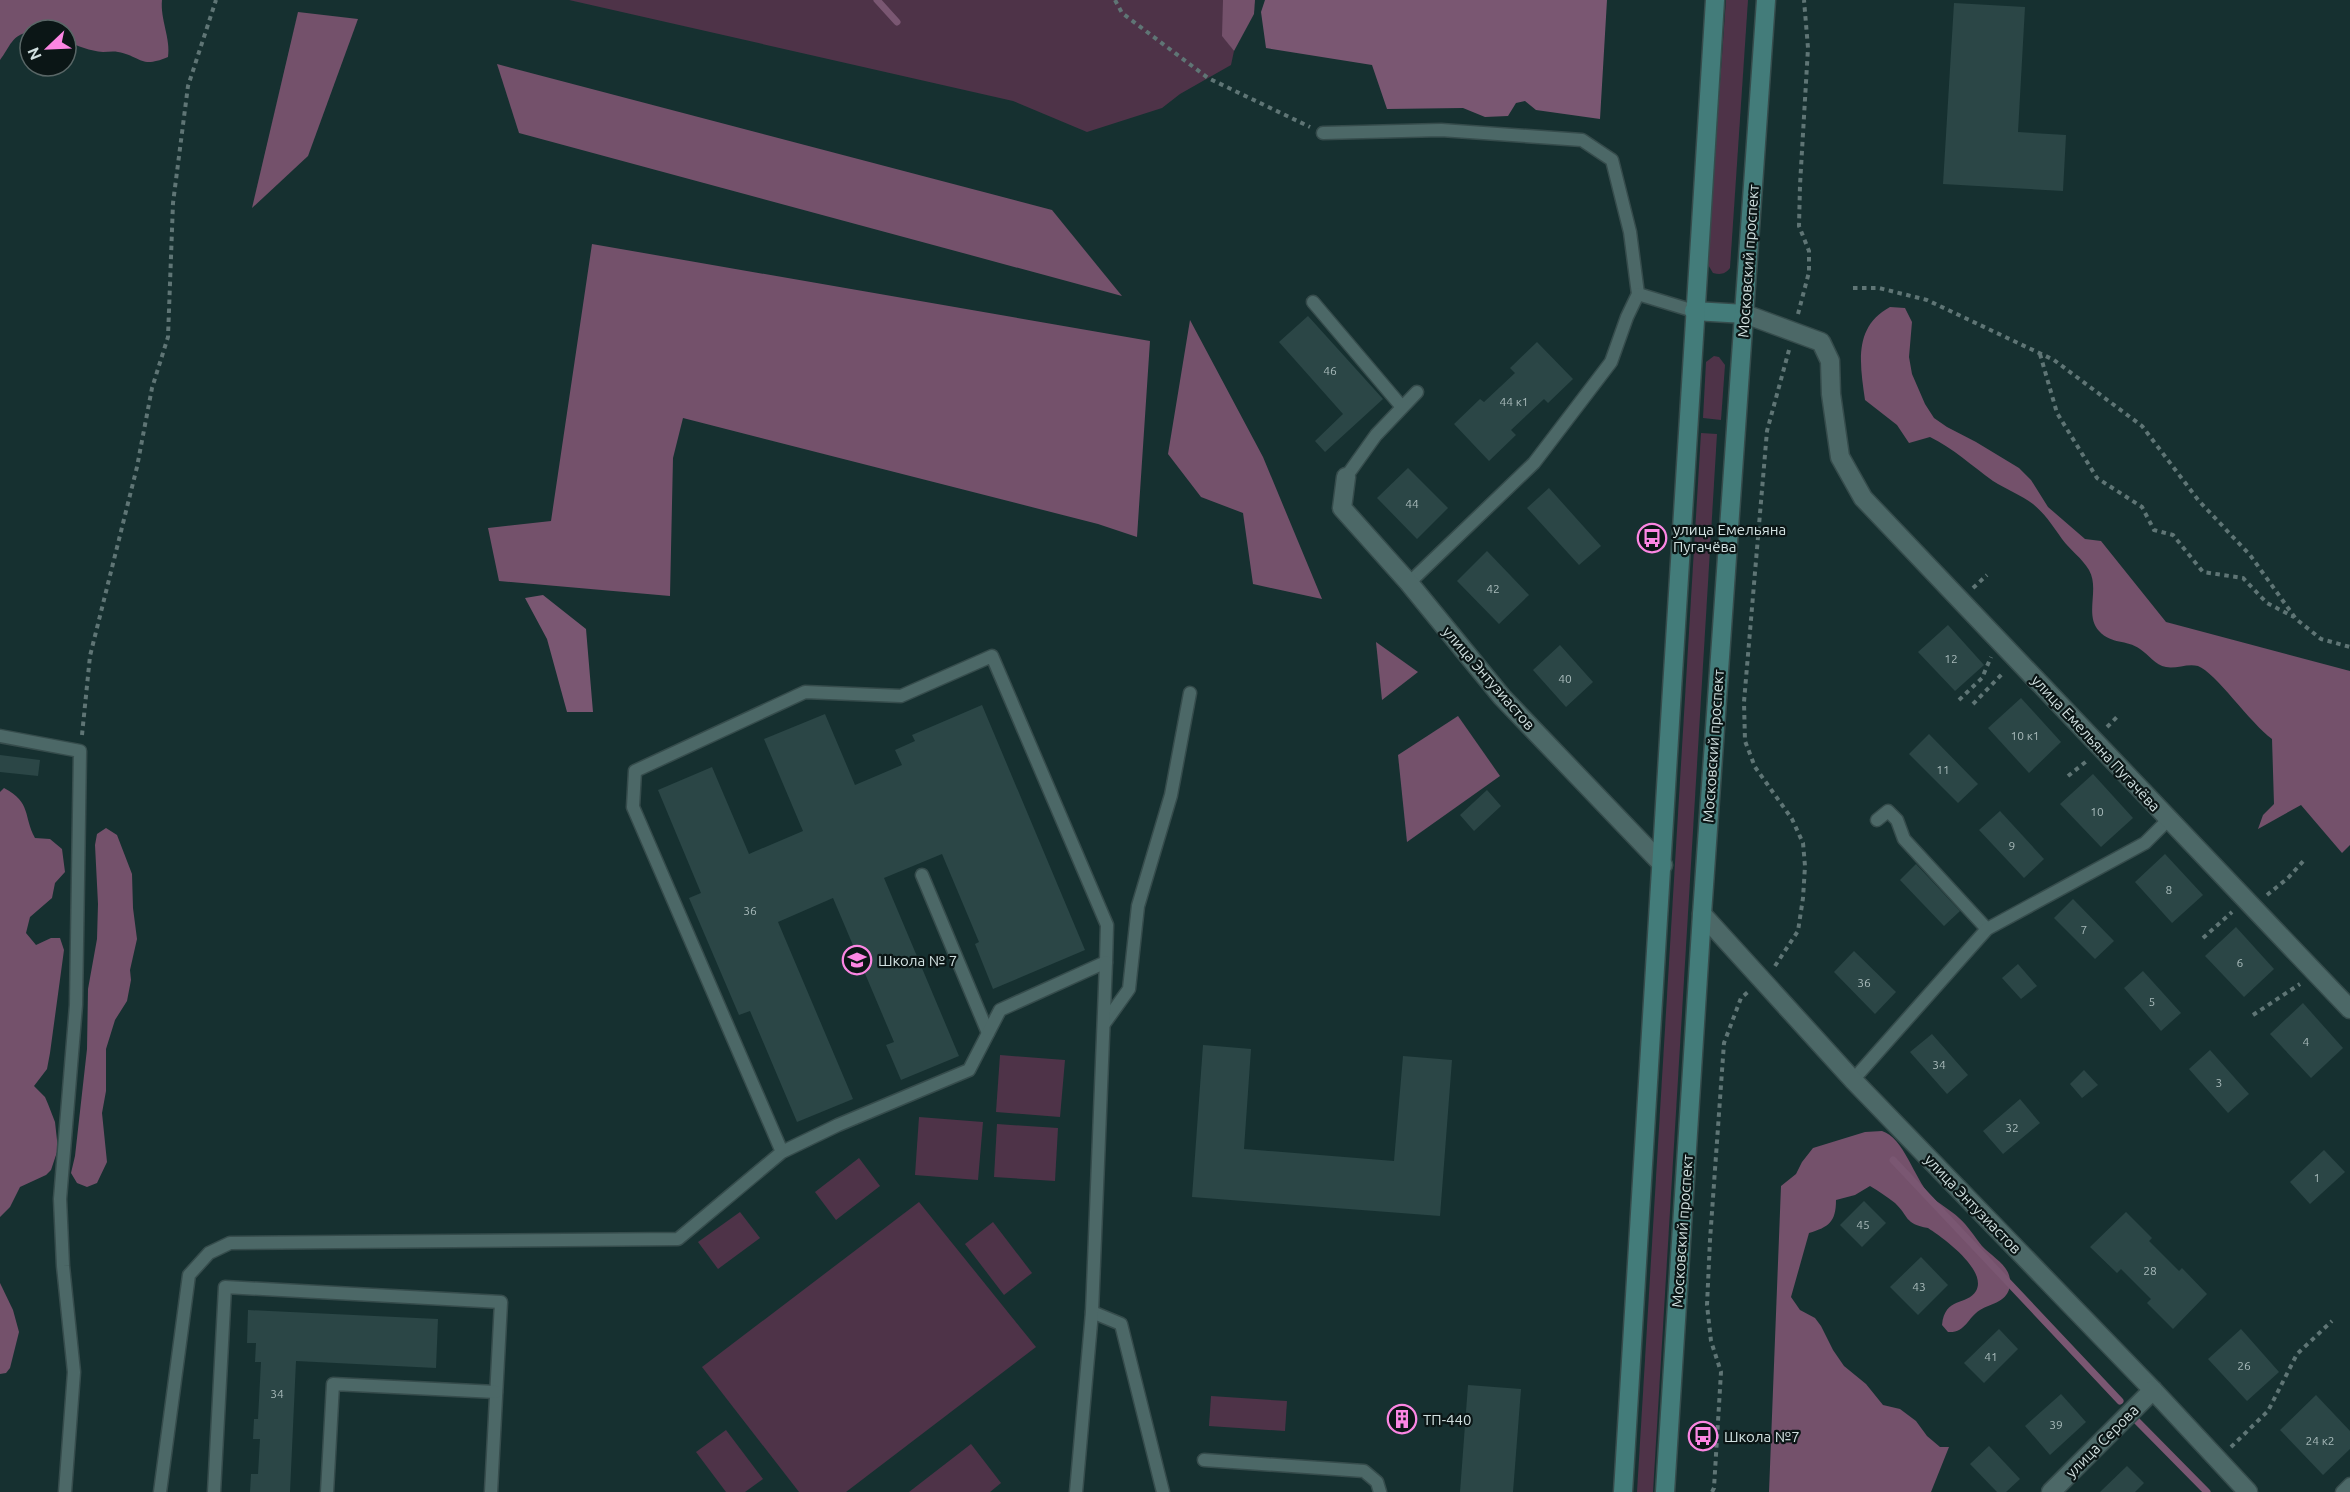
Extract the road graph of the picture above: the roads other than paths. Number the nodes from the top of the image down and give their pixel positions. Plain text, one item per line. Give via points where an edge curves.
1 (1716, 0) edge
2 (1766, 0) edge
3 (1323, 133) road end
4 (1638, 294) junction
5 (1313, 302) dead end
6 (1694, 311) junction
7 (1745, 314) junction
8 (1417, 392) dead end
9 (1402, 407) junction
10 (1346, 477) joint
11 (1409, 583) junction
12 (1190, 693) dead end
13 (0, 736) edge
14 (1877, 820) dead end
15 (2168, 820) junction
16 (1663, 865) junction
17 (922, 875) dead end
18 (1702, 914) junction
19 (1988, 929) junction
20 (1106, 962) junction
21 (2350, 1009) edge
22 (1104, 1024) junction
23 (988, 1033) junction
24 (1853, 1080) junction
25 (782, 1152) junction
26 (1092, 1312) junction
27 (2152, 1390) junction
28 (496, 1392) junction
29 (1204, 1460) dead end
30 (2350, 1484) edge
31 (64, 1492) edge
32 (160, 1492) edge
33 (214, 1492) edge
34 (327, 1492) edge
35 (491, 1492) edge
36 (1076, 1492) edge
37 (1163, 1492) edge
38 (1380, 1492) edge
39 (1623, 1492) edge
40 (1665, 1492) edge
41 (2051, 1492) edge
42 (2248, 1492) edge
43 (2342, 1492) edge

1 - 6 main road
2 - 7 main road, Московский проспект
3 - 4 lane via 1441,130 1582,140 1612,159 1630,232
4 - 6 lane
4 - 11 lane via 1611,362 1534,463
5 - 9 lane
6 - 7 main road
6 - 16 main road
7 - 15 street, улица Емельяна Пугачёва via 1821,342 1830,361 1840,457 1863,498
7 - 18 main road, Московский проспект
8 - 9 lane
9 - 10 lane
10 - 11 street, улица Энтузиастов via 1342,508
11 - 16 street, улица Энтузиастов via 1502,697
12 - 22 lane via 1171,795 1138,906 1129,989
13 - 31 lane via 80,750 76,1005 60,1199 74,1372
14 - 19 lane via 1888,811 1897,820 1904,839
15 - 19 lane via 2145,843
15 - 21 street, улица Емельяна Пугачёва
16 - 39 main road
17 - 23 lane
18 - 24 street, улица Энтузиастов
18 - 40 main road, Московский проспект
19 - 24 lane
20 - 22 lane
20 - 23 lane via 999,1010
20 - 25 lane via 1107,926 992,656 901,696 805,692 636,771 633,807
22 - 26 lane
23 - 25 lane via 969,1070
24 - 27 street, улица Энтузиастов
25 - 32 lane via 678,1239 230,1243 209,1253 189,1275
26 - 36 lane
26 - 37 lane via 1121,1324
27 - 41 street, улица Серова
27 - 42 street, улица Энтузиастов
28 - 33 lane via 501,1302 225,1287
28 - 34 lane via 333,1383
28 - 35 lane
29 - 38 lane via 1364,1471 1377,1482
30 - 43 lane

